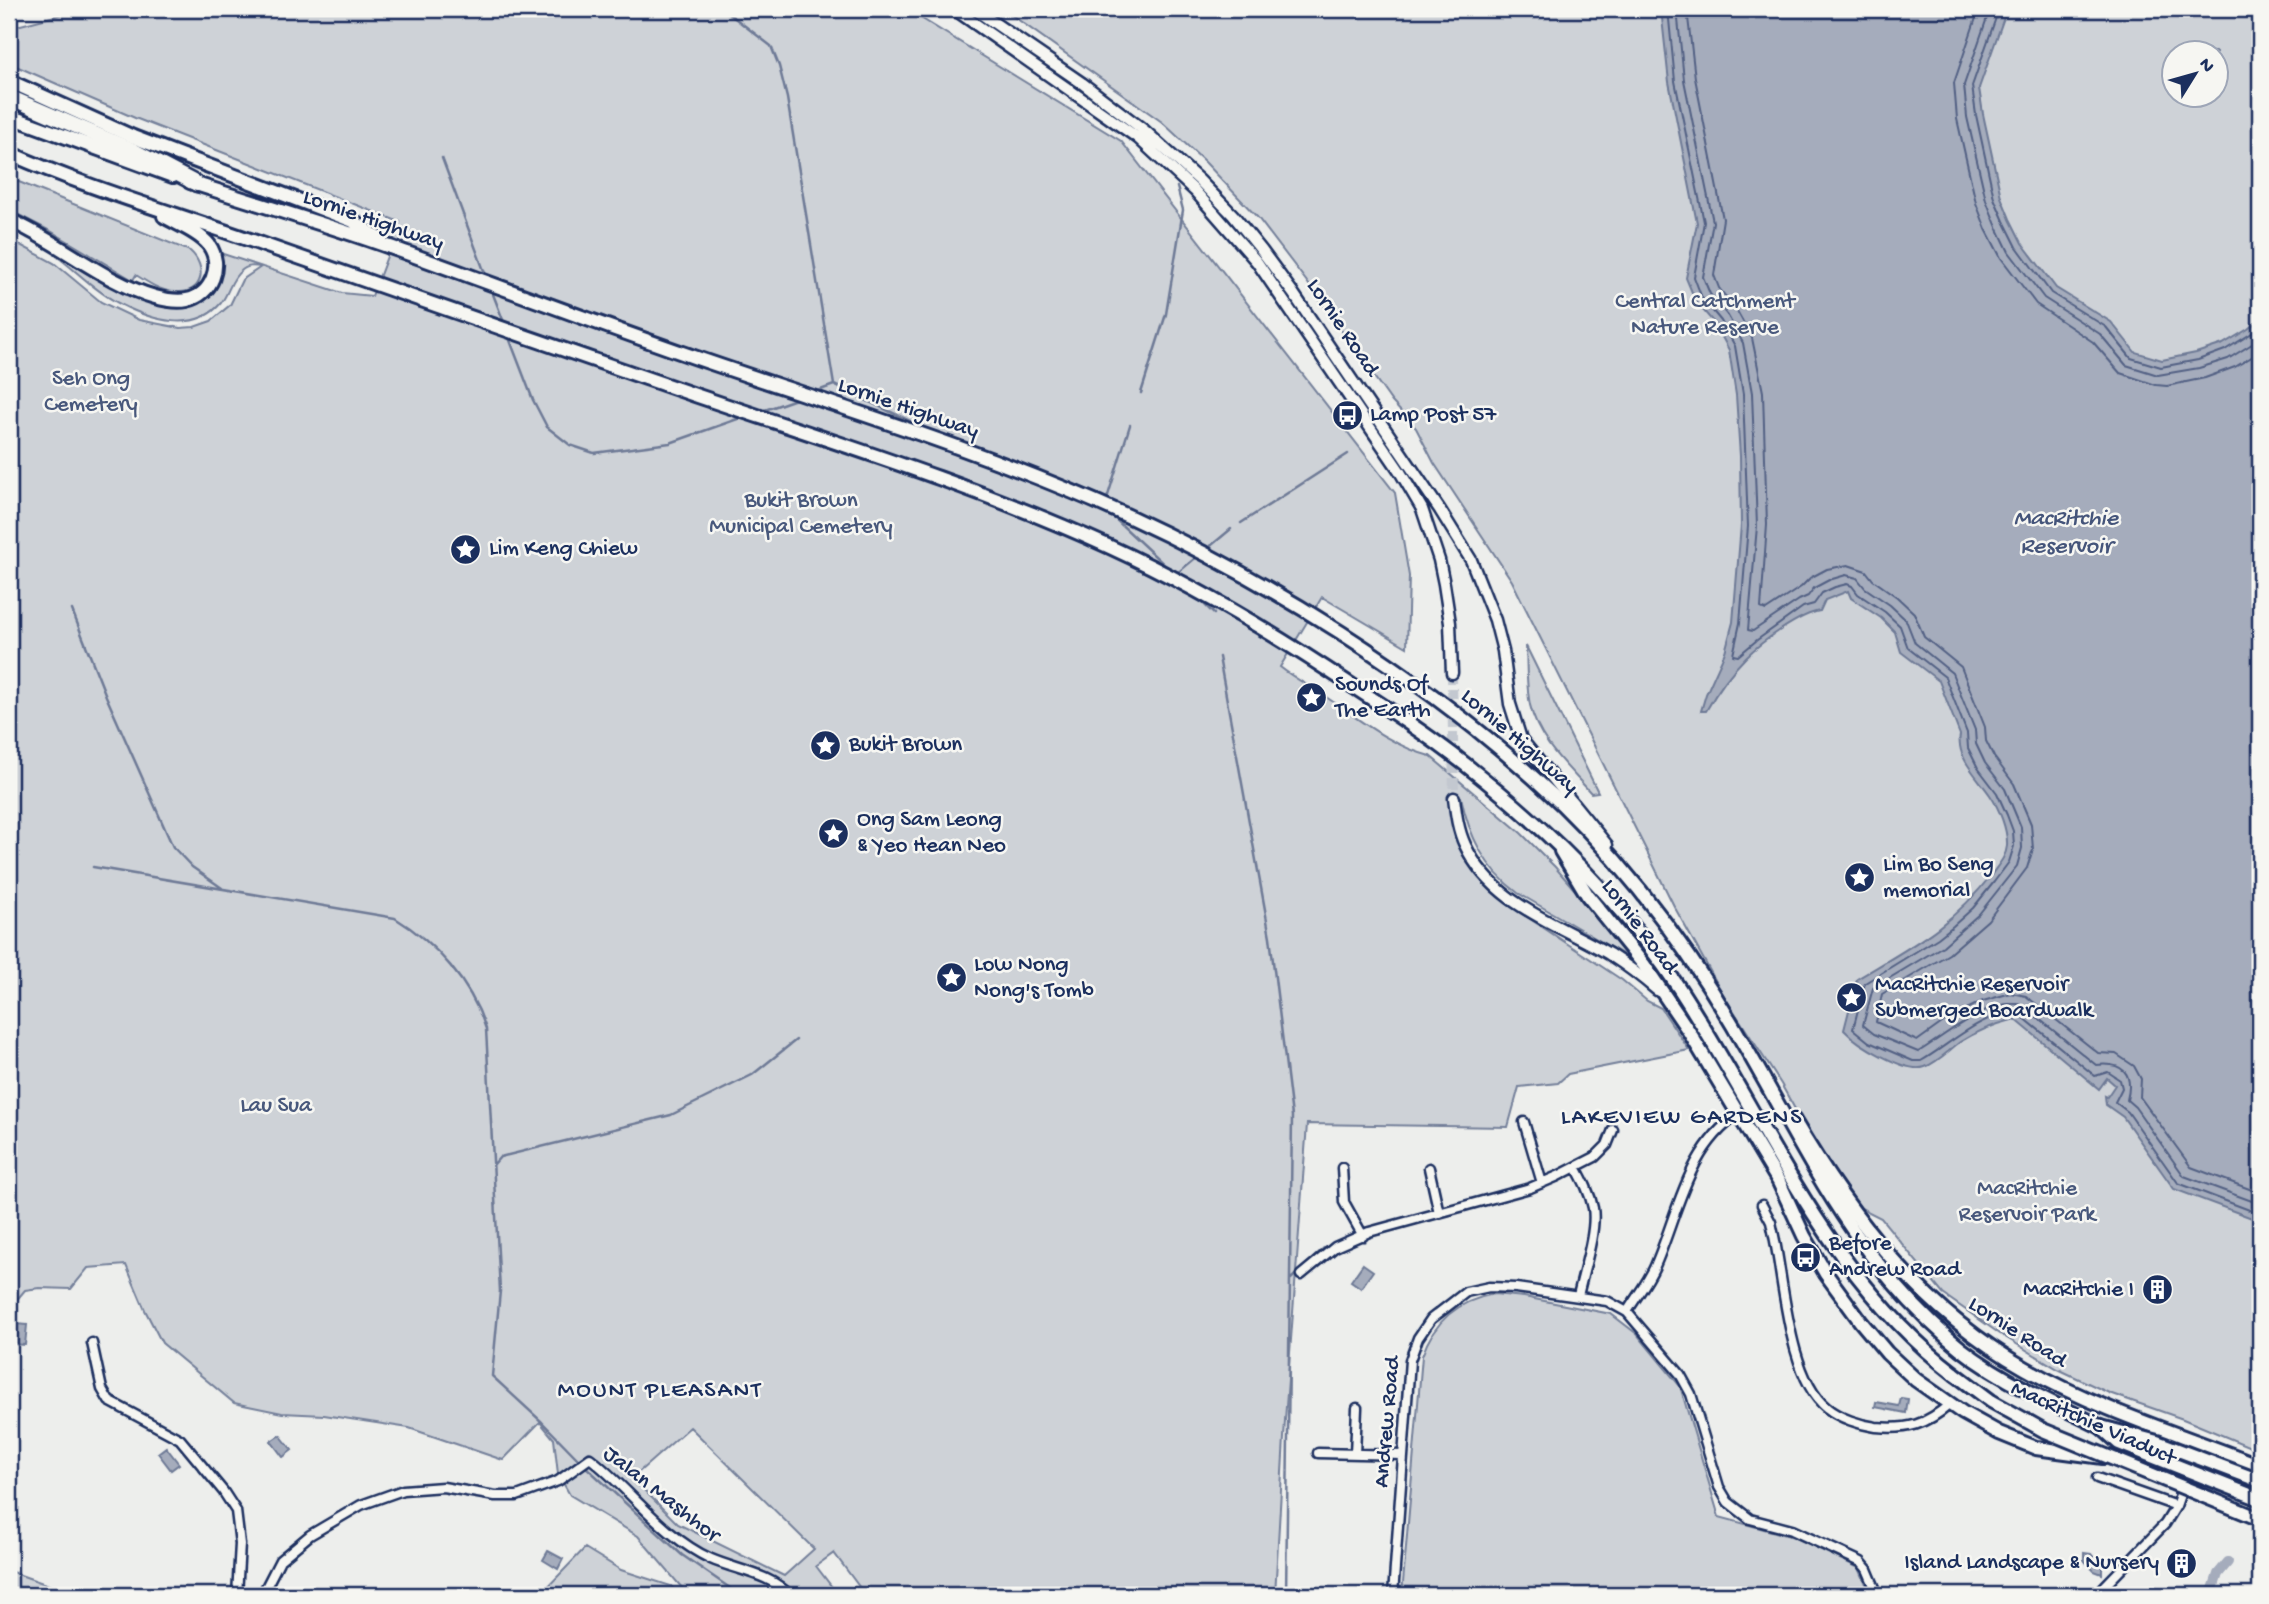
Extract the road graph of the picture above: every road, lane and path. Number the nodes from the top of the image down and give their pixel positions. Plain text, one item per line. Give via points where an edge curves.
1 (954, 9) edge
2 (974, 9) edge
3 (1031, 48) junction
4 (1026, 59) junction
5 (9, 81) edge
6 (9, 97) edge
7 (9, 116) edge
8 (9, 153) edge
9 (197, 184) junction
10 (140, 202) junction
11 (9, 219) edge
12 (396, 249) junction
13 (1452, 673) tunnel mouth
14 (1454, 798) tunnel mouth
15 (1559, 848) junction
16 (1620, 866) junction
17 (1678, 940) joint
18 (1666, 997) junction
19 (1746, 1046) junction
20 (1739, 1114) junction
21 (1524, 1122) dead end
22 (1613, 1130) dead end
23 (1576, 1167) junction
24 (1342, 1168) dead end
25 (1429, 1168) dead end
26 (1813, 1170) joint
27 (1793, 1180) joint
28 (1542, 1183) junction
29 (1762, 1205) dead end
30 (1438, 1213) junction
31 (1363, 1236) junction
32 (1301, 1275) dead end
33 (1578, 1296) junction
34 (1627, 1312) junction
35 (92, 1343) dead end
36 (1950, 1404) junction
37 (1357, 1408) dead end
38 (2148, 1424) junction
39 (2101, 1427) junction
40 (2172, 1433) junction
41 (1318, 1453) dead end
42 (1354, 1454) junction
43 (1403, 1455) junction
44 (2120, 1458) junction
45 (2260, 1466) edge
46 (2157, 1472) junction
47 (2097, 1478) dead end
48 (2260, 1481) edge
49 (2184, 1483) junction
50 (2260, 1499) edge
51 (2176, 1506) junction
52 (2260, 1517) edge
53 (237, 1595) edge
54 (262, 1595) edge
55 (789, 1595) edge
56 (1393, 1595) edge
57 (1878, 1595) edge
58 (2096, 1595) edge

1 - 4 street, Lornie Road
2 - 3 street, Lornie Road
3 - 4 street
3 - 16 street, Lornie Road via 1167,149 1233,215 1293,293 1471,560 1496,620 1510,704 1521,739 1598,832
4 - 13 street, Lornie Road via 1138,138 1258,262 1422,509 1439,560 1450,623
5 - 12 main road via 133,137 353,221
6 - 9 highway
7 - 9 main road, Lornie Highway
8 - 10 main road
9 - 12 main road, Lornie Highway
10 - 11 main road via 204,240 211,249 214,274 211,284 197,296 172,300 141,292
10 - 15 main road via 930,475 1110,547 1251,620 1422,732 1468,766
12 - 16 main road, Lornie Highway via 946,444 1124,514 1194,548 1332,628 1438,700 1535,779
14 - 18 street via 1464,844 1493,886 1533,914 1611,955
15 - 18 main road, Lornie Road via 1588,896
15 - 27 main road, Lornie Road via 1647,943
16 - 17 main road, Lornie Highway
17 - 19 main road, Lornie Road
18 - 20 main road, Lornie Road
19 - 26 main road, Lornie Road
19 - 38 main road, Lornie Road via 1859,1219 1928,1298 2024,1368
20 - 34 street via 1720,1128 1702,1153 1654,1270
20 - 36 main road, Lornie Road via 1833,1284 1887,1353
21 - 28 street
22 - 23 street via 1607,1145
23 - 28 street
23 - 33 street via 1594,1210
24 - 31 street via 1344,1202
25 - 30 street
26 - 39 main road, MacRitchie Viaduct via 1866,1251 1951,1342 2005,1379
27 - 52 main road, MacRitchie Viaduct, bridge via 1850,1269 1931,1355 1991,1401 2043,1430
28 - 30 street
29 - 36 street via 1774,1237 1800,1366 1806,1382 1826,1407 1865,1426 1902,1428 1924,1423
30 - 31 street
31 - 32 street via 1335,1247
33 - 34 street, Andrew Road via 1607,1301
33 - 43 street, Andrew Road via 1489,1287 1466,1292 1431,1319 1410,1360
34 - 57 street via 1680,1374 1691,1394 1719,1487 1728,1502 1750,1519 1792,1530 1861,1562
35 - 53 street via 109,1401 180,1439 236,1511 240,1544
36 - 44 main road, Lornie Road via 2036,1448
37 - 42 street
38 - 40 main road, Lornie Road
38 - 44 main road via 2140,1443
39 - 48 main road, bridge via 2157,1442
39 - 50 main road, bridge via 2119,1443
40 - 45 main road, Lornie Road
40 - 46 main road
41 - 42 street
42 - 43 street
43 - 56 street, Andrew Road
44 - 46 main road, Lornie Road
46 - 49 main road, Lornie Road
47 - 51 street
49 - 51 street
49 - 52 main road, Lornie Road
51 - 58 street via 2165,1524
54 - 55 street, Jalan Mashhor via 280,1560 310,1535 361,1504 403,1490 443,1487 517,1496 558,1481 590,1458 685,1544 708,1558 775,1583

